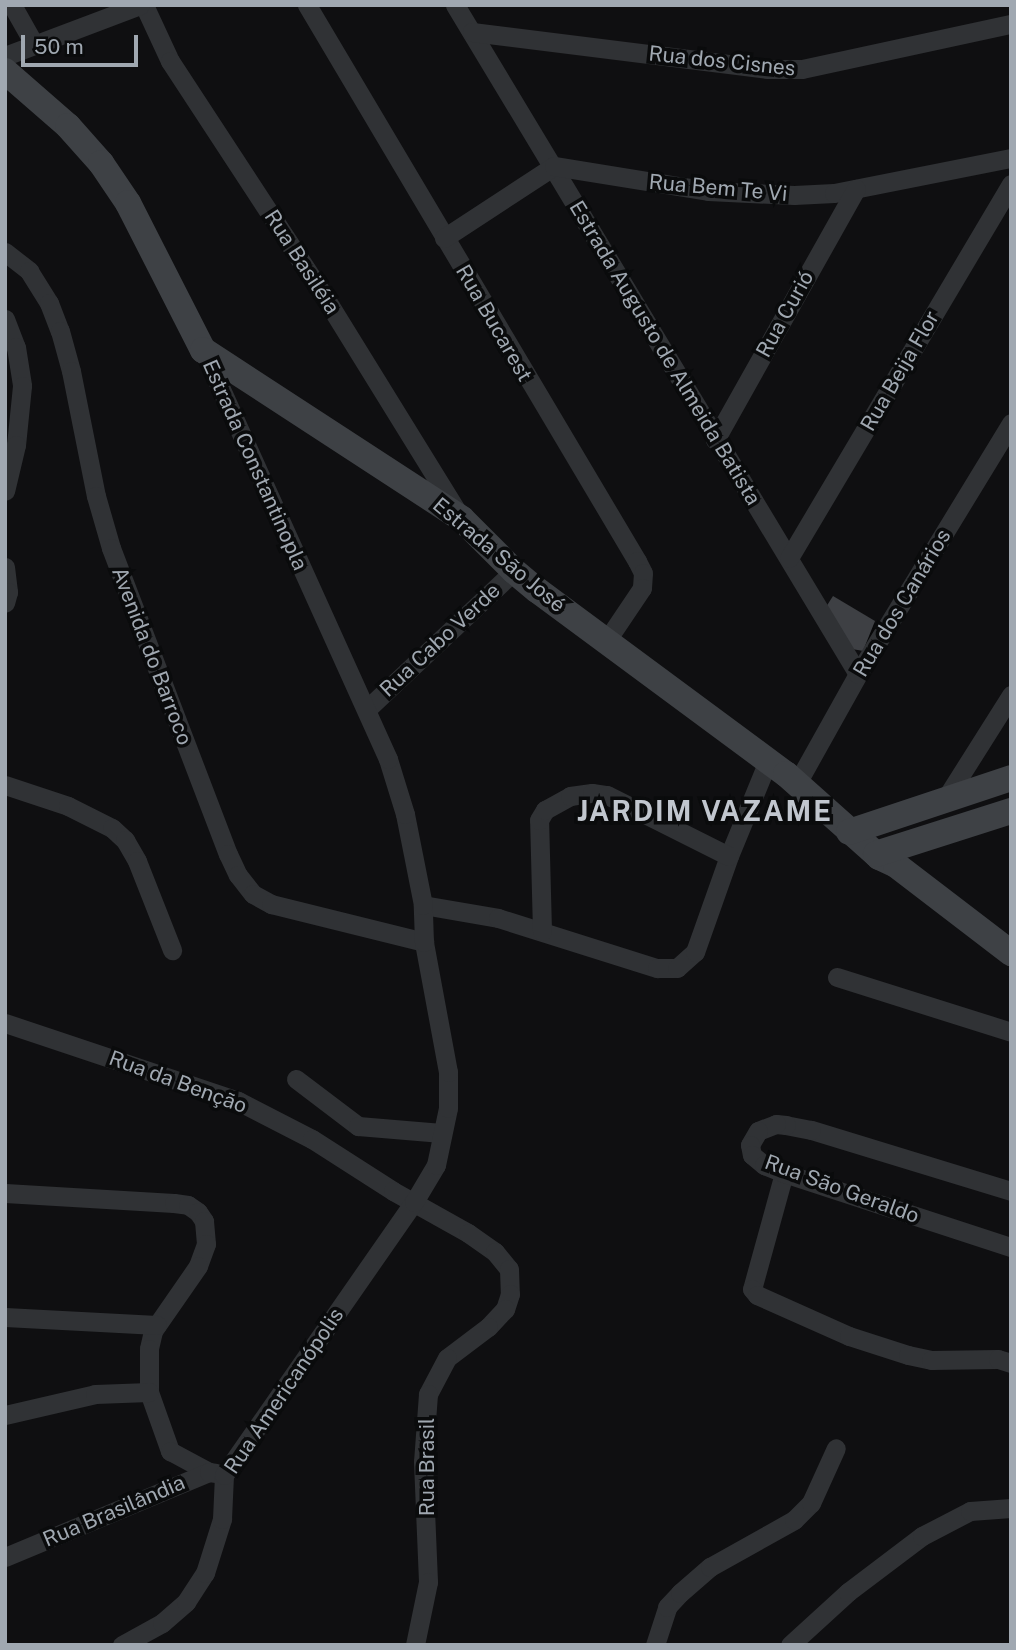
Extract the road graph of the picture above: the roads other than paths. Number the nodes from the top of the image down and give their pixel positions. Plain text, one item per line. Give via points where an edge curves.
1 (12, 5) edge
2 (142, 5) edge
3 (307, 5) edge
4 (456, 6) edge
5 (1011, 24) edge
6 (472, 32) junction
7 (34, 44) junction
8 (5, 56) edge
9 (5, 71) edge
10 (1011, 158) edge
11 (554, 166) junction
12 (1011, 184) edge
13 (856, 188) junction
14 (444, 238) junction
15 (5, 252) edge
16 (5, 319) edge
17 (203, 350) junction
18 (1011, 423) edge
19 (715, 440) junction
20 (5, 491) edge
21 (462, 519) junction
22 (789, 558) junction
23 (5, 567) edge
24 (514, 571) junction
25 (5, 603) edge
26 (607, 640) junction
27 (858, 674) junction
28 (1011, 695) edge
29 (367, 709) junction
30 (788, 774) junction
31 (1011, 778) edge
32 (5, 785) edge
33 (946, 798) junction
34 (1011, 811) edge
35 (857, 828) junction
36 (729, 856) junction
37 (887, 856) junction
38 (423, 905) junction
39 (542, 931) junction
40 (424, 942) junction
41 (172, 950) dead end
42 (1011, 953) edge
43 (837, 977) dead end
44 (5, 1023) edge
45 (1011, 1032) edge
46 (296, 1079) dead end
47 (442, 1133) junction
48 (784, 1173) junction
49 (1011, 1191) edge
50 (5, 1193) edge
51 (414, 1202) junction
52 (1011, 1247) edge
53 (5, 1317) edge
54 (157, 1325) junction
55 (1011, 1363) edge
56 (149, 1392) junction
57 (5, 1415) edge
58 (836, 1448) dead end
59 (217, 1473) junction
60 (1011, 1508) edge
61 (5, 1557) edge
62 (122, 1645) edge
63 (415, 1645) edge
64 (655, 1645) edge
65 (790, 1645) edge

1 - 7 street
2 - 7 street
2 - 21 street, Rua Basiléia via 170,61 324,296
3 - 14 street, Rua Bucarest
4 - 6 street, Estrada Augusto de Almeida Batista
5 - 6 street, Rua dos Cisnes via 802,69 767,69
6 - 11 street, Estrada Augusto de Almeida Batista
7 - 8 street
9 - 17 street, Estrada Constantinopla via 68,126 101,163 128,203
10 - 13 street, Rua Bem Te Vi
11 - 13 street, Rua Bem Te Vi via 751,195 821,194
11 - 14 street
11 - 19 street, Estrada Augusto de Almeida Batista
12 - 22 street, Rua Beija Flor
13 - 19 street, Rua Curió
14 - 26 street, Rua Bucarest via 643,573 642,588
15 - 40 street, Avenida do Barroco via 29,271 60,331 111,548 238,875 254,894 271,904
16 - 20 street via 16,346 22,386 16,445
17 - 21 street, Estrada São José
17 - 29 street, Estrada Constantinopla
18 - 27 street, Rua dos Canários
19 - 22 street, Estrada Augusto de Almeida Batista
21 - 24 street, Estrada São José
22 - 27 street, Estrada Augusto de Almeida Batista
23 - 25 street
24 - 26 street, Estrada São José
24 - 29 street, Rua Cabo Verde
26 - 30 street, Estrada São José
27 - 30 street, Rua dos Canários
28 - 33 street
29 - 38 street, Estrada Constantinopla via 405,814
30 - 35 street, Estrada São José
30 - 36 street, Rua dos Canários
31 - 33 street
32 - 41 street via 68,806 112,828 125,840
33 - 35 street
34 - 37 street
35 - 37 street, Estrada São José
36 - 39 street via 695,952 684,964 668,970
36 - 39 street via 607,795 570,796 545,810 539,820
37 - 42 street, Estrada São José
38 - 39 street
38 - 40 street
40 - 47 street via 448,1072 448,1108
43 - 45 street
44 - 51 street, Rua da Benção via 231,1098 312,1139
46 - 47 street via 358,1126
47 - 51 street via 431,1173
48 - 49 street, Rua São Geraldo via 751,1155 751,1138 768,1126 811,1130
48 - 52 street, Rua São Geraldo
48 - 55 street via 752,1289 769,1302 849,1336 908,1354 931,1360 998,1359
50 - 54 street via 174,1203 198,1212 207,1233 206,1244 198,1266
51 - 59 street, Rua Americanópolis
51 - 63 street, Rua Brasil via 495,1252 509,1269 510,1281 505,1309 447,1358 428,1394 423,1462 428,1582
53 - 54 street
54 - 56 street via 150,1338
56 - 57 street via 94,1394
56 - 59 street via 170,1451
58 - 64 street via 811,1503 794,1520 710,1567 680,1593 667,1607
59 - 61 street, Rua Brasilândia
59 - 62 street, Rua Americanópolis via 222,1519 205,1573 186,1602 162,1623
60 - 65 street via 970,1511 922,1536 848,1592

